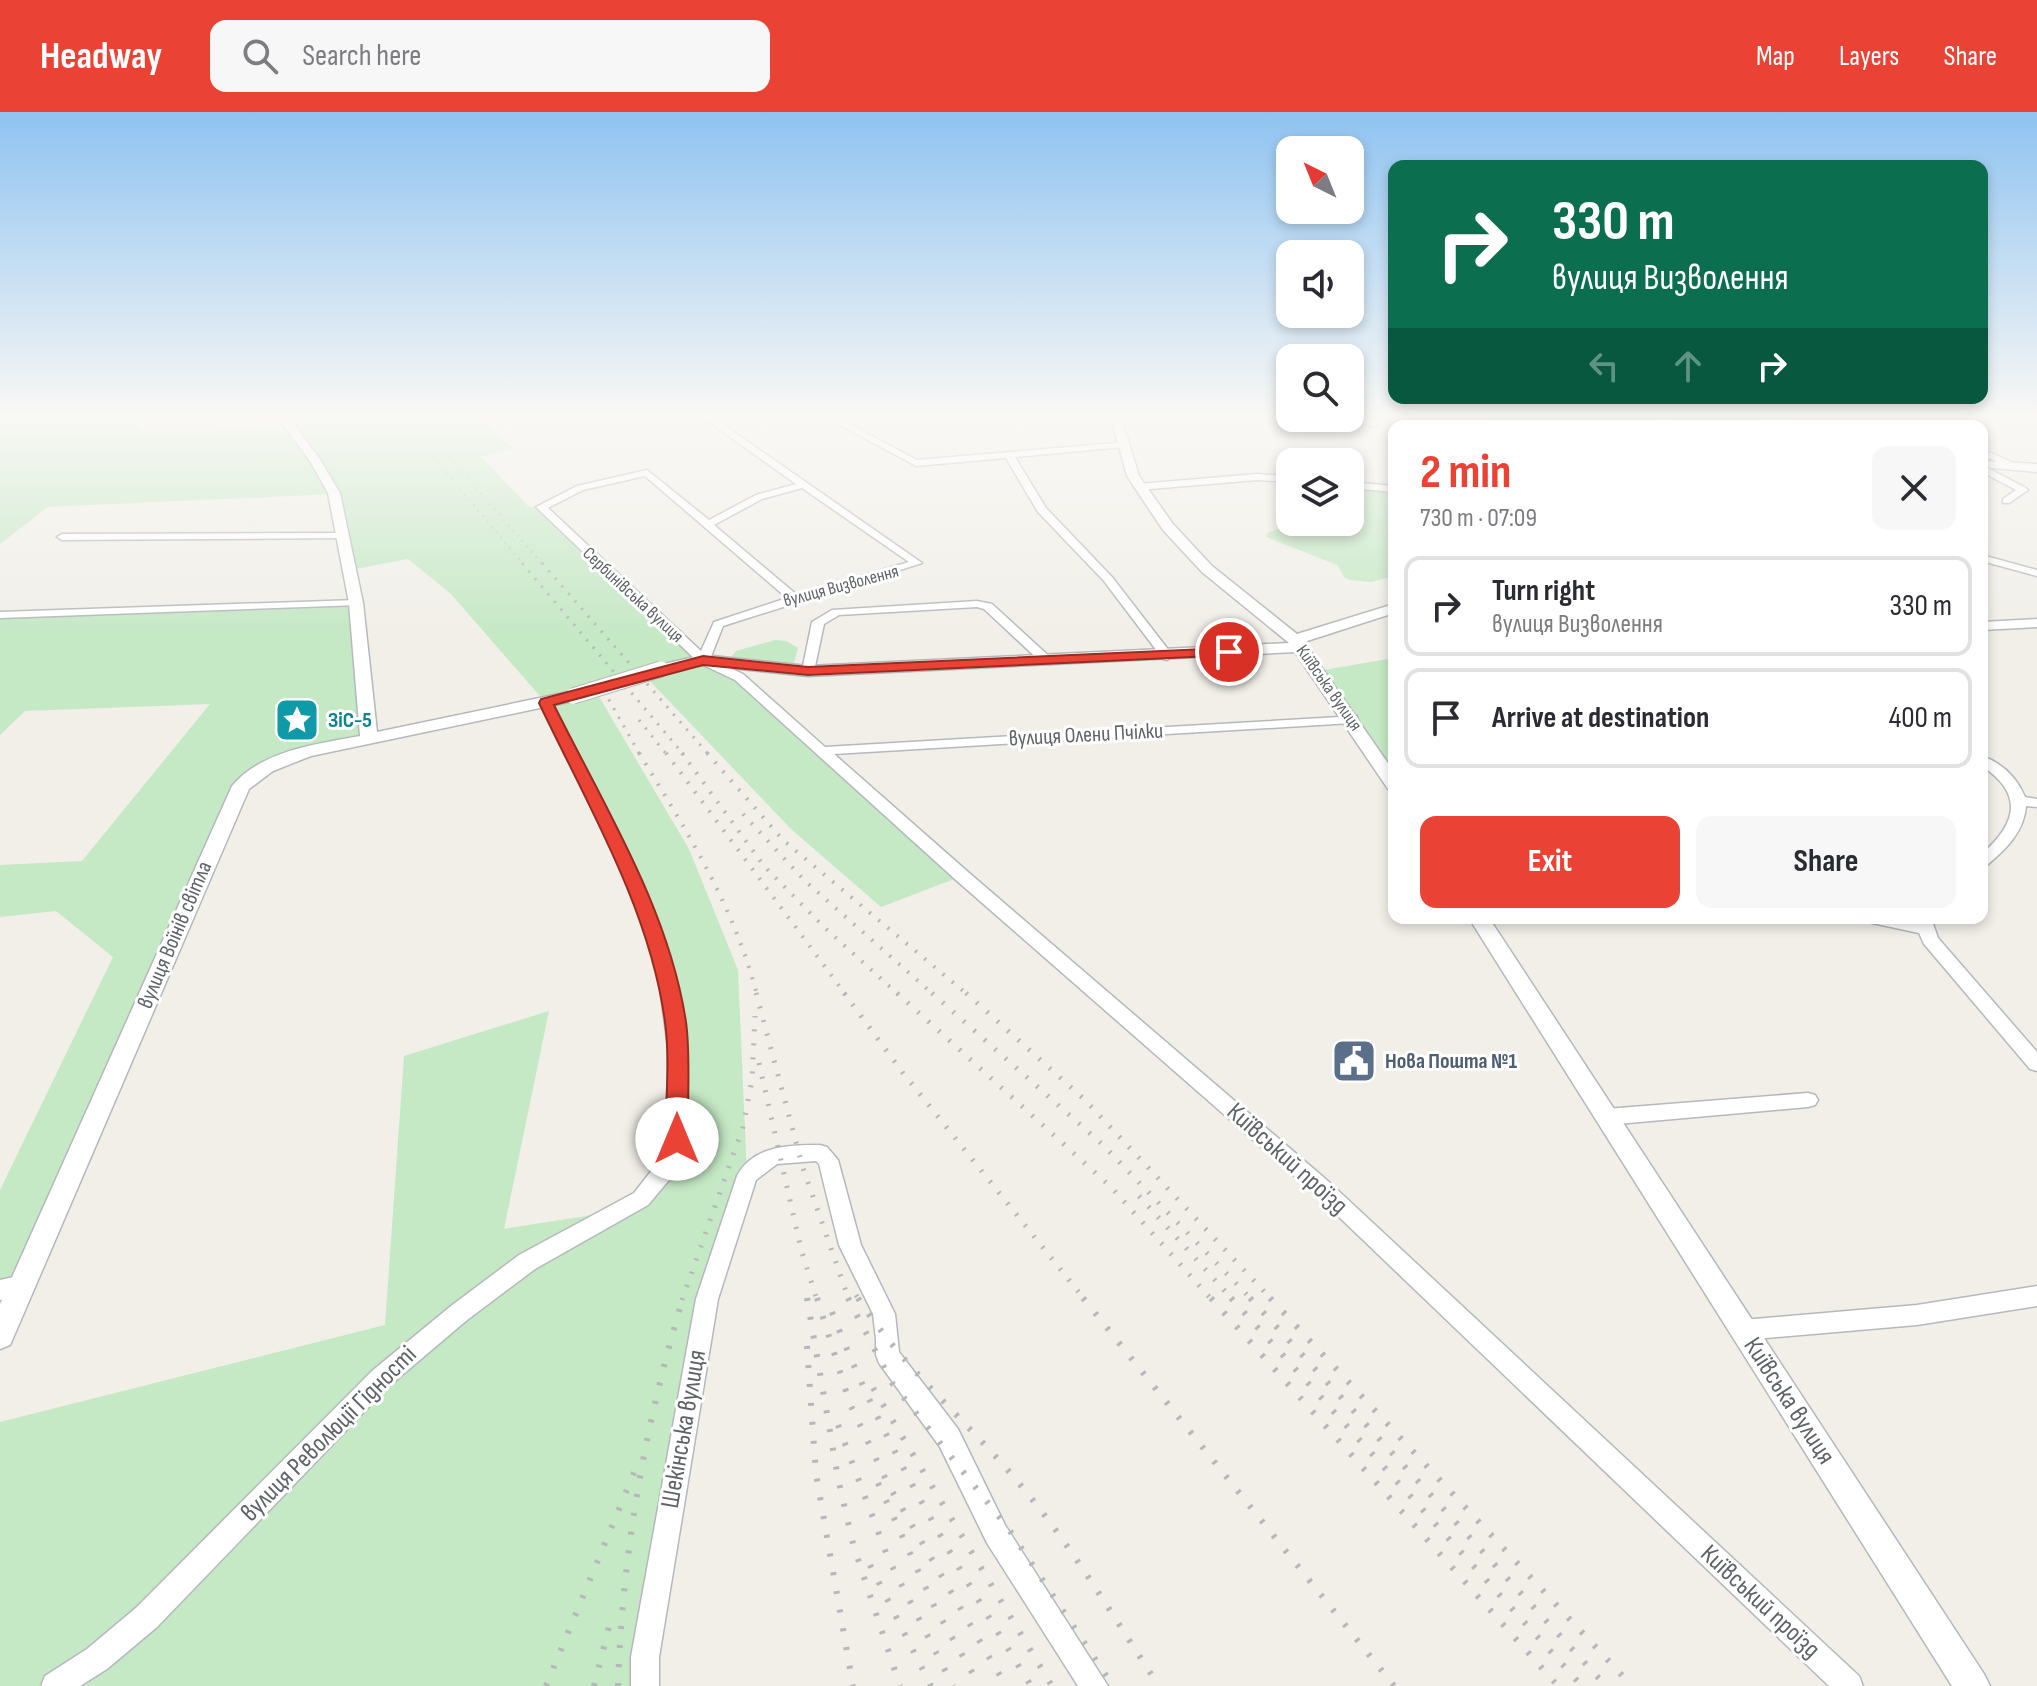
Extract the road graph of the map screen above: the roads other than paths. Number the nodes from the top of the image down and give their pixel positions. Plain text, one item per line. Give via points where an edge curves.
1 (330, 487) edge
2 (582, 487) edge
3 (665, 487) edge
4 (793, 487) edge
5 (810, 487) edge
6 (1028, 487) edge
7 (1139, 487) edge
8 (2019, 487) edge
9 (2006, 501) dead end
10 (709, 524) junction
11 (343, 536) junction
12 (62, 537) dead end
13 (1988, 560) edge
14 (2037, 573) edge
15 (827, 590) junction
16 (795, 599) junction
17 (356, 603) junction
18 (1388, 610) edge
19 (836, 612) junction
20 (0, 615) edge
21 (2037, 623) edge
22 (1988, 626) edge
23 (1298, 643) junction
24 (1167, 656) junction
25 (703, 660) junction
26 (1047, 661) junction
27 (808, 671) junction
28 (546, 703) junction
29 (1352, 719) junction
30 (369, 738) junction
31 (821, 751) junction
32 (1988, 764) edge
33 (1388, 776) edge
34 (2020, 801) junction
35 (2037, 803) edge
36 (1988, 856) edge
37 (1483, 924) edge
38 (1924, 924) edge
39 (2037, 1064) edge
40 (1808, 1100) dead end
41 (1606, 1117) junction
42 (11, 1287) edge
43 (2037, 1296) edge
44 (1743, 1330) junction
45 (0, 1336) edge
46 (55, 1686) edge
47 (645, 1686) edge
48 (1094, 1686) edge
49 (1849, 1686) edge
50 (1972, 1686) edge

1 - 11 street
2 - 25 street, Сербинівська вулиця via 541,507
3 - 10 street, Сербинівська вулиця
4 - 10 street via 759,497
5 - 15 street, вулиця Визволення via 917,563
6 - 24 street
7 - 23 street, Київська вулиця via 1194,557
8 - 9 street via 2023,490
10 - 16 street
11 - 12 street
11 - 17 street
13 - 14 street
15 - 16 street, вулиця Визволення
15 - 19 street
16 - 25 street, вулиця Визволення via 718,624
17 - 20 street
17 - 30 street
18 - 23 street
19 - 26 street via 988,606
19 - 27 street via 818,622
21 - 22 street
23 - 24 street
23 - 29 street, Київська вулиця
24 - 26 street
25 - 27 street
25 - 28 street, bridge
25 - 31 street, Київський проїзд via 739,677
26 - 27 street
28 - 30 street
28 - 46 street, вулиця Революції Гідності via 640,897 665,969 676,1024 677,1139 663,1175 624,1210 527,1262 418,1345 147,1617
29 - 31 street, вулиця Олени Пчілки
29 - 33 street, Київська вулиця
30 - 42 street, вулиця Воїнів світла via 279,761 235,794
31 - 49 street, Київський проїзд via 1322,1188
32 - 34 street via 2007,778
34 - 35 street
34 - 36 street via 2018,827
37 - 41 street, Київська вулиця
38 - 39 street via 1939,952
40 - 41 street
41 - 44 street, Київська вулиця
42 - 45 street, вулиця Воїнів світла
43 - 44 street via 1917,1315
44 - 50 street, Київська вулиця
47 - 48 street, Шекінська вулиця via 645,1657 707,1299 747,1176 769,1155 820,1153 828,1160 855,1256 884,1308 887,1355 949,1438 996,1534

